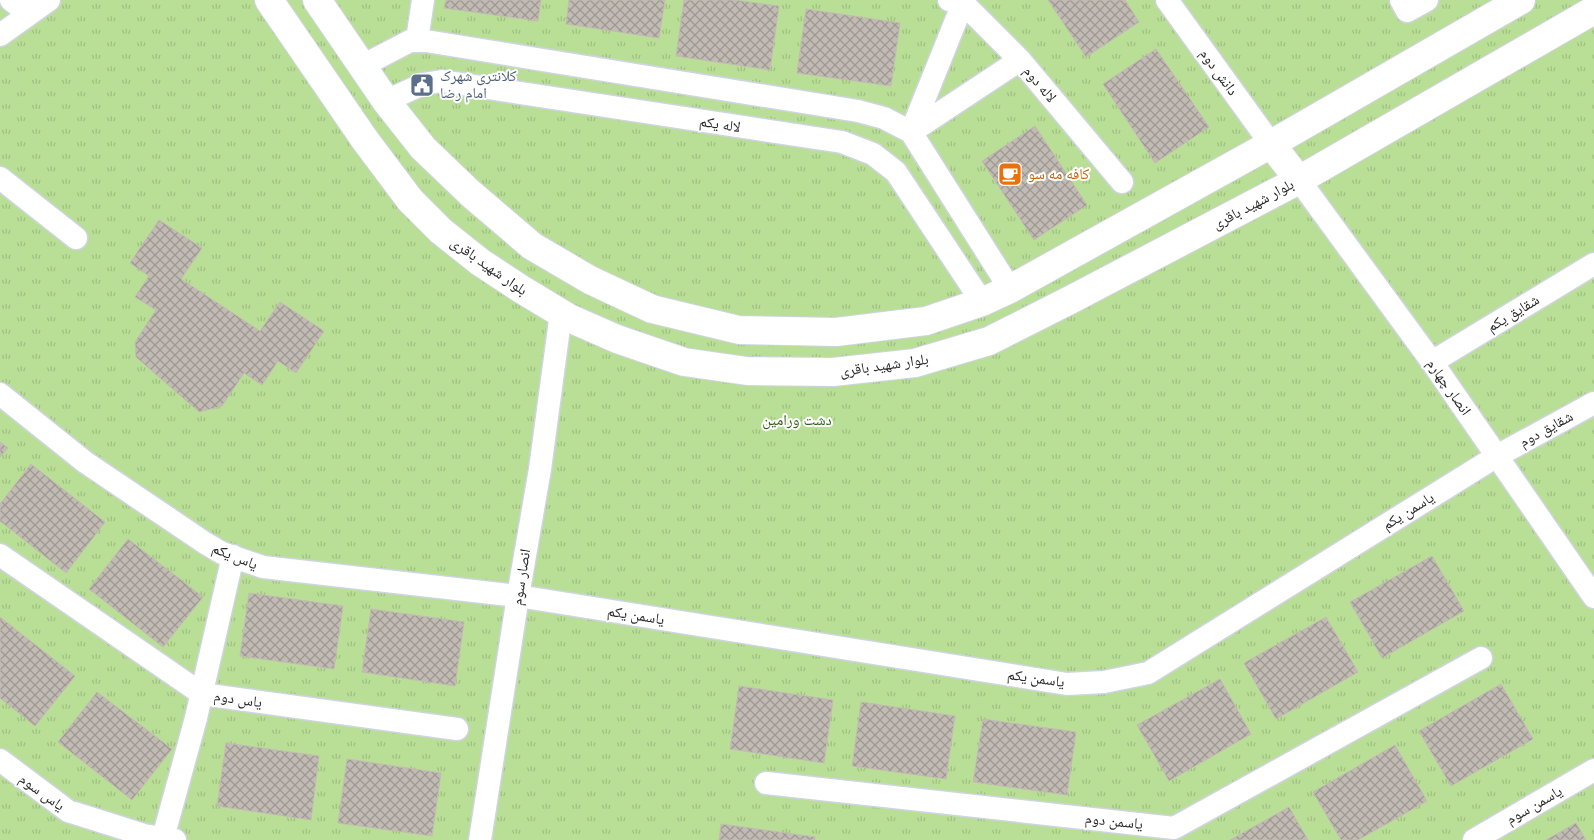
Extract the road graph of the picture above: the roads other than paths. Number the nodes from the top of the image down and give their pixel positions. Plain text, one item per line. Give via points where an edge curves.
1 (11, 0) edge
2 (49, 0) edge
3 (270, 0) edge
4 (317, 0) edge
5 (423, 0) edge
6 (1167, 0) edge
7 (1401, 0) edge
8 (1427, 0) edge
9 (1521, 0) edge
10 (956, 1) edge
11 (1594, 10) edge
12 (29, 14) junction
13 (0, 35) edge
14 (417, 40) junction
15 (1020, 60) junction
16 (362, 66) junction
17 (386, 101) junction
18 (912, 132) junction
19 (1271, 144) junction
20 (0, 178) edge
21 (1298, 180) junction
22 (1122, 182) dead end
23 (76, 238) dead end
24 (1594, 264) edge
25 (1010, 289) junction
26 (982, 302) junction
27 (561, 313) junction
28 (1432, 362) junction
29 (0, 394) edge
30 (1594, 403) edge
31 (1497, 456) junction
32 (0, 555) edge
33 (233, 556) junction
34 (1594, 595) edge
35 (518, 596) junction
36 (1480, 658) dead end
37 (202, 694) junction
38 (457, 729) dead end
39 (0, 760) edge
40 (1594, 770) edge
41 (766, 783) dead end
42 (1176, 834) edge
43 (169, 839) edge
44 (480, 840) edge
45 (1474, 840) edge

1 - 12 street
2 - 12 street
3 - 27 street, بلوار شهید باقری via 410,200 441,231 480,262
4 - 16 street
5 - 14 street
6 - 19 street, دانش دوم
7 - 8 street via 1407,12
9 - 19 street
10 - 15 street, لاله دوم
10 - 18 street
11 - 21 street, بلوار شهید باقری
12 - 13 street
14 - 16 street via 404,43
14 - 18 street via 858,111 884,118
15 - 18 street
15 - 22 street, لاله دوم
16 - 17 street
17 - 26 street via 424,148 532,246 590,280 652,309 739,330 836,332 926,321
17 - 26 street, لاله یکم via 423,84 442,81 842,142 873,154 896,172
18 - 25 street
19 - 21 street
19 - 25 street
20 - 23 street
21 - 27 street, بلوار شهید باقری via 990,341 915,363 832,372 747,371 684,362 617,339
21 - 28 street, انصار چهارم
24 - 28 street, شقایق یکم
25 - 26 street
27 - 35 street, انصار سوم via 540,469
28 - 31 street, انصار چهارم
29 - 33 street, یاس یکم via 85,462 205,543
30 - 31 street, شقایق دوم
31 - 34 street, انصار چهارم
31 - 35 street, یاسمن یکم via 1148,673 1104,682 1067,684
32 - 37 street, یاس دوم
33 - 35 street, یاس یکم via 263,567
33 - 37 street
35 - 44 street, انصار سوم
36 - 42 street, یاسمن دوم
37 - 38 street, یاس دوم
37 - 43 street
39 - 43 street, یاس سوم via 68,811 144,835
40 - 45 street, یاسمن سوم
41 - 42 street, یاسمن دوم

